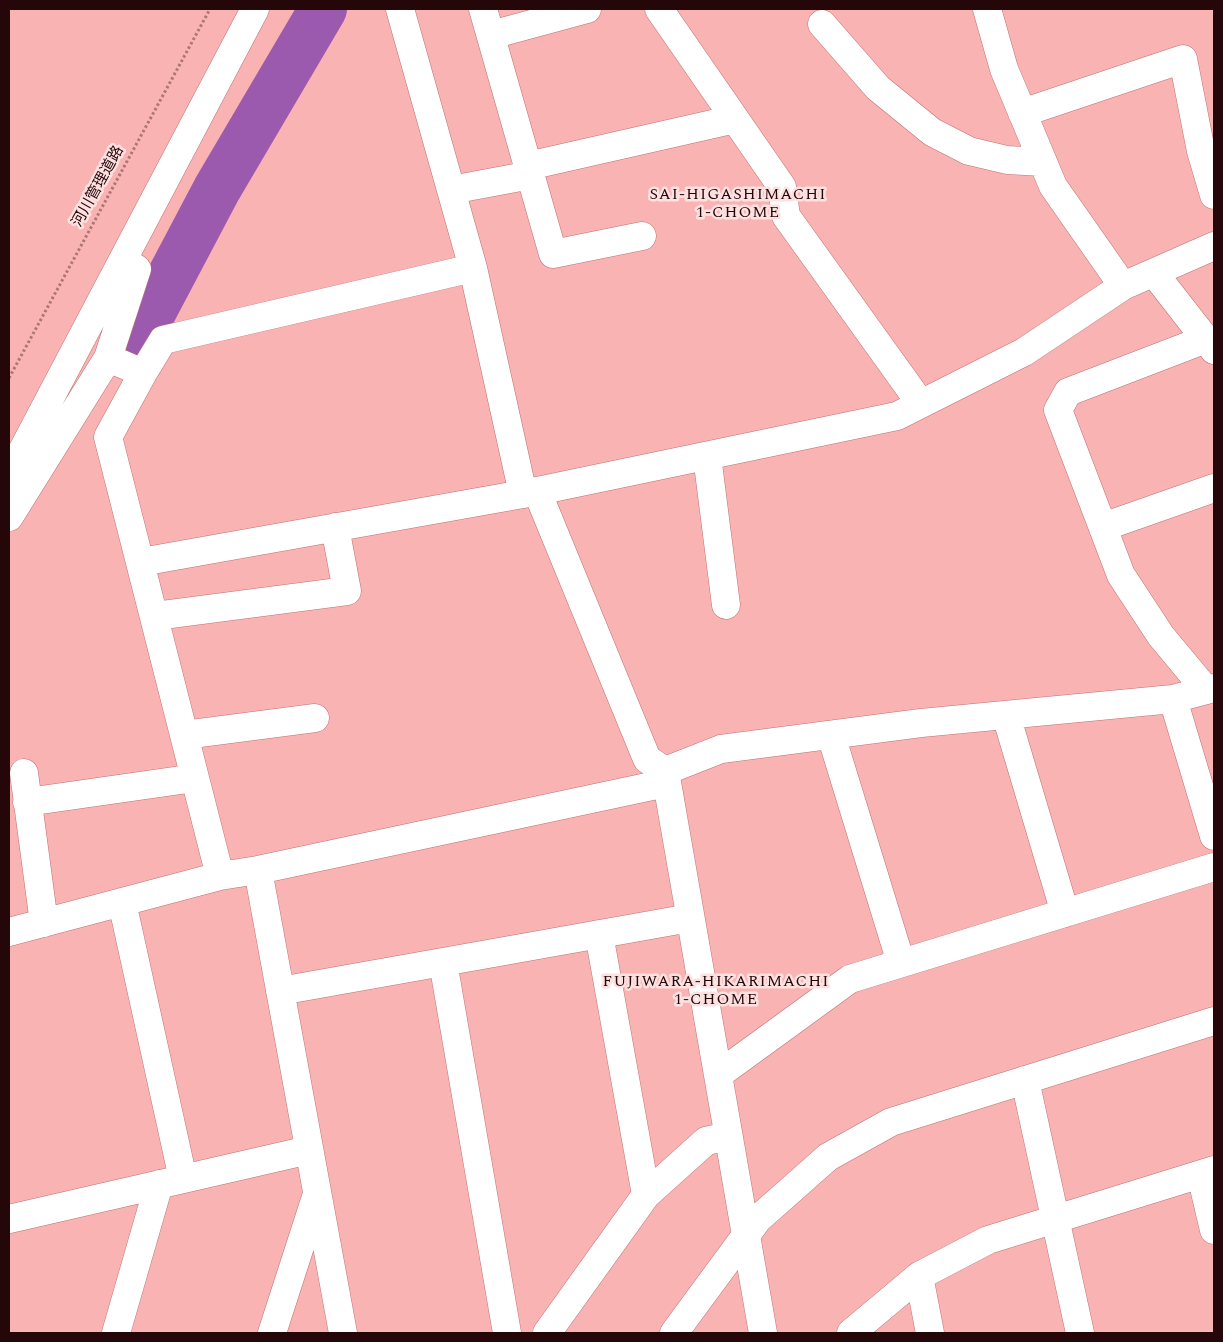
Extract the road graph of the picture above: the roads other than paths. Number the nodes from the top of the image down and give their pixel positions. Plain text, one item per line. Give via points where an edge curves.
1 (255, 9) edge
2 (400, 9) edge
3 (483, 9) edge
4 (587, 9) edge
5 (658, 9) edge
6 (987, 9) edge
7 (822, 24) dead end
8 (491, 34) junction
9 (1022, 113) junction
10 (735, 119) junction
11 (1043, 162) junction
12 (529, 171) junction
13 (452, 190) junction
14 (1214, 195) edge
15 (642, 236) dead end
16 (1214, 246) edge
17 (123, 260) junction
18 (473, 268) junction
19 (1154, 273) junction
20 (1123, 286) junction
21 (1206, 331) edge
22 (108, 358) junction
23 (144, 373) junction
24 (921, 404) junction
25 (707, 456) junction
26 (9, 476) edge
27 (1214, 488) edge
28 (530, 492) junction
29 (9, 517) edge
30 (335, 527) junction
31 (1103, 527) junction
32 (141, 562) junction
33 (726, 605) dead end
34 (155, 616) junction
35 (1210, 689) edge
36 (1173, 699) junction
37 (1006, 715) junction
38 (315, 718) dead end
39 (184, 735) junction
40 (831, 735) junction
41 (24, 773) dead end
42 (666, 777) junction
43 (195, 778) junction
44 (28, 802) junction
45 (1214, 836) edge
46 (1214, 868) edge
47 (258, 870) junction
48 (220, 876) junction
49 (122, 902) junction
50 (1065, 913) junction
51 (690, 918) junction
52 (44, 923) junction
53 (9, 932) edge
54 (599, 934) junction
55 (443, 962) junction
56 (901, 963) junction
57 (280, 991) junction
58 (1214, 1020) edge
59 (718, 1075) junction
60 (1025, 1080) junction
61 (728, 1136) junction
62 (309, 1150) junction
63 (1208, 1172) edge
64 (171, 1182) junction
65 (317, 1194) junction
66 (646, 1195) junction
67 (9, 1219) edge
68 (1055, 1219) junction
69 (1214, 1230) edge
70 (745, 1235) junction
71 (919, 1276) junction
72 (116, 1333) edge
73 (272, 1333) edge
74 (343, 1333) edge
75 (507, 1333) edge
76 (546, 1333) edge
77 (674, 1333) edge
78 (763, 1333) edge
79 (851, 1333) edge
80 (930, 1333) edge
81 (1080, 1333) edge

1 - 17 street
2 - 13 street
3 - 8 street
4 - 8 street
5 - 10 street
6 - 9 street via 1004,69
7 - 11 street via 878,88 932,132 970,151 1007,160
8 - 12 street
9 - 11 street
9 - 14 street via 1183,59 1201,151
10 - 12 street
10 - 24 street via 782,187 786,216
11 - 20 street via 1053,186
12 - 13 street
12 - 15 street via 553,254
13 - 18 street
16 - 19 street
17 - 22 street via 137,270
17 - 26 street
18 - 23 street via 163,340
18 - 28 street
19 - 20 street
19 - 21 street
20 - 24 street via 1024,352
21 - 31 street via 1068,392 1058,410
22 - 23 street
22 - 29 street
23 - 32 street via 108,437
24 - 25 street via 897,416
25 - 28 street
25 - 33 street
27 - 31 street
28 - 30 street
28 - 42 street via 647,759
30 - 32 street
30 - 34 street via 347,591
31 - 35 street via 1121,576 1161,636
32 - 34 street
34 - 39 street
35 - 36 street
36 - 37 street
36 - 45 street
37 - 40 street
37 - 50 street
38 - 39 street
39 - 43 street
40 - 42 street via 721,749
40 - 56 street
41 - 44 street
42 - 47 street
42 - 51 street
43 - 44 street
43 - 48 street
44 - 52 street
46 - 50 street
47 - 48 street
47 - 57 street
48 - 49 street
49 - 52 street
49 - 64 street
50 - 56 street
51 - 54 street
51 - 59 street
52 - 53 street
54 - 55 street
54 - 66 street
55 - 57 street
55 - 75 street
56 - 59 street via 850,979
57 - 62 street
58 - 60 street
59 - 61 street
60 - 68 street
60 - 70 street via 891,1122 836,1152 758,1219
61 - 66 street via 706,1141
61 - 70 street
62 - 64 street
62 - 65 street
63 - 68 street
63 - 69 street
64 - 67 street
64 - 72 street
65 - 73 street
65 - 74 street
66 - 76 street
68 - 71 street via 988,1240
68 - 81 street
70 - 77 street
70 - 78 street
71 - 79 street
71 - 80 street

